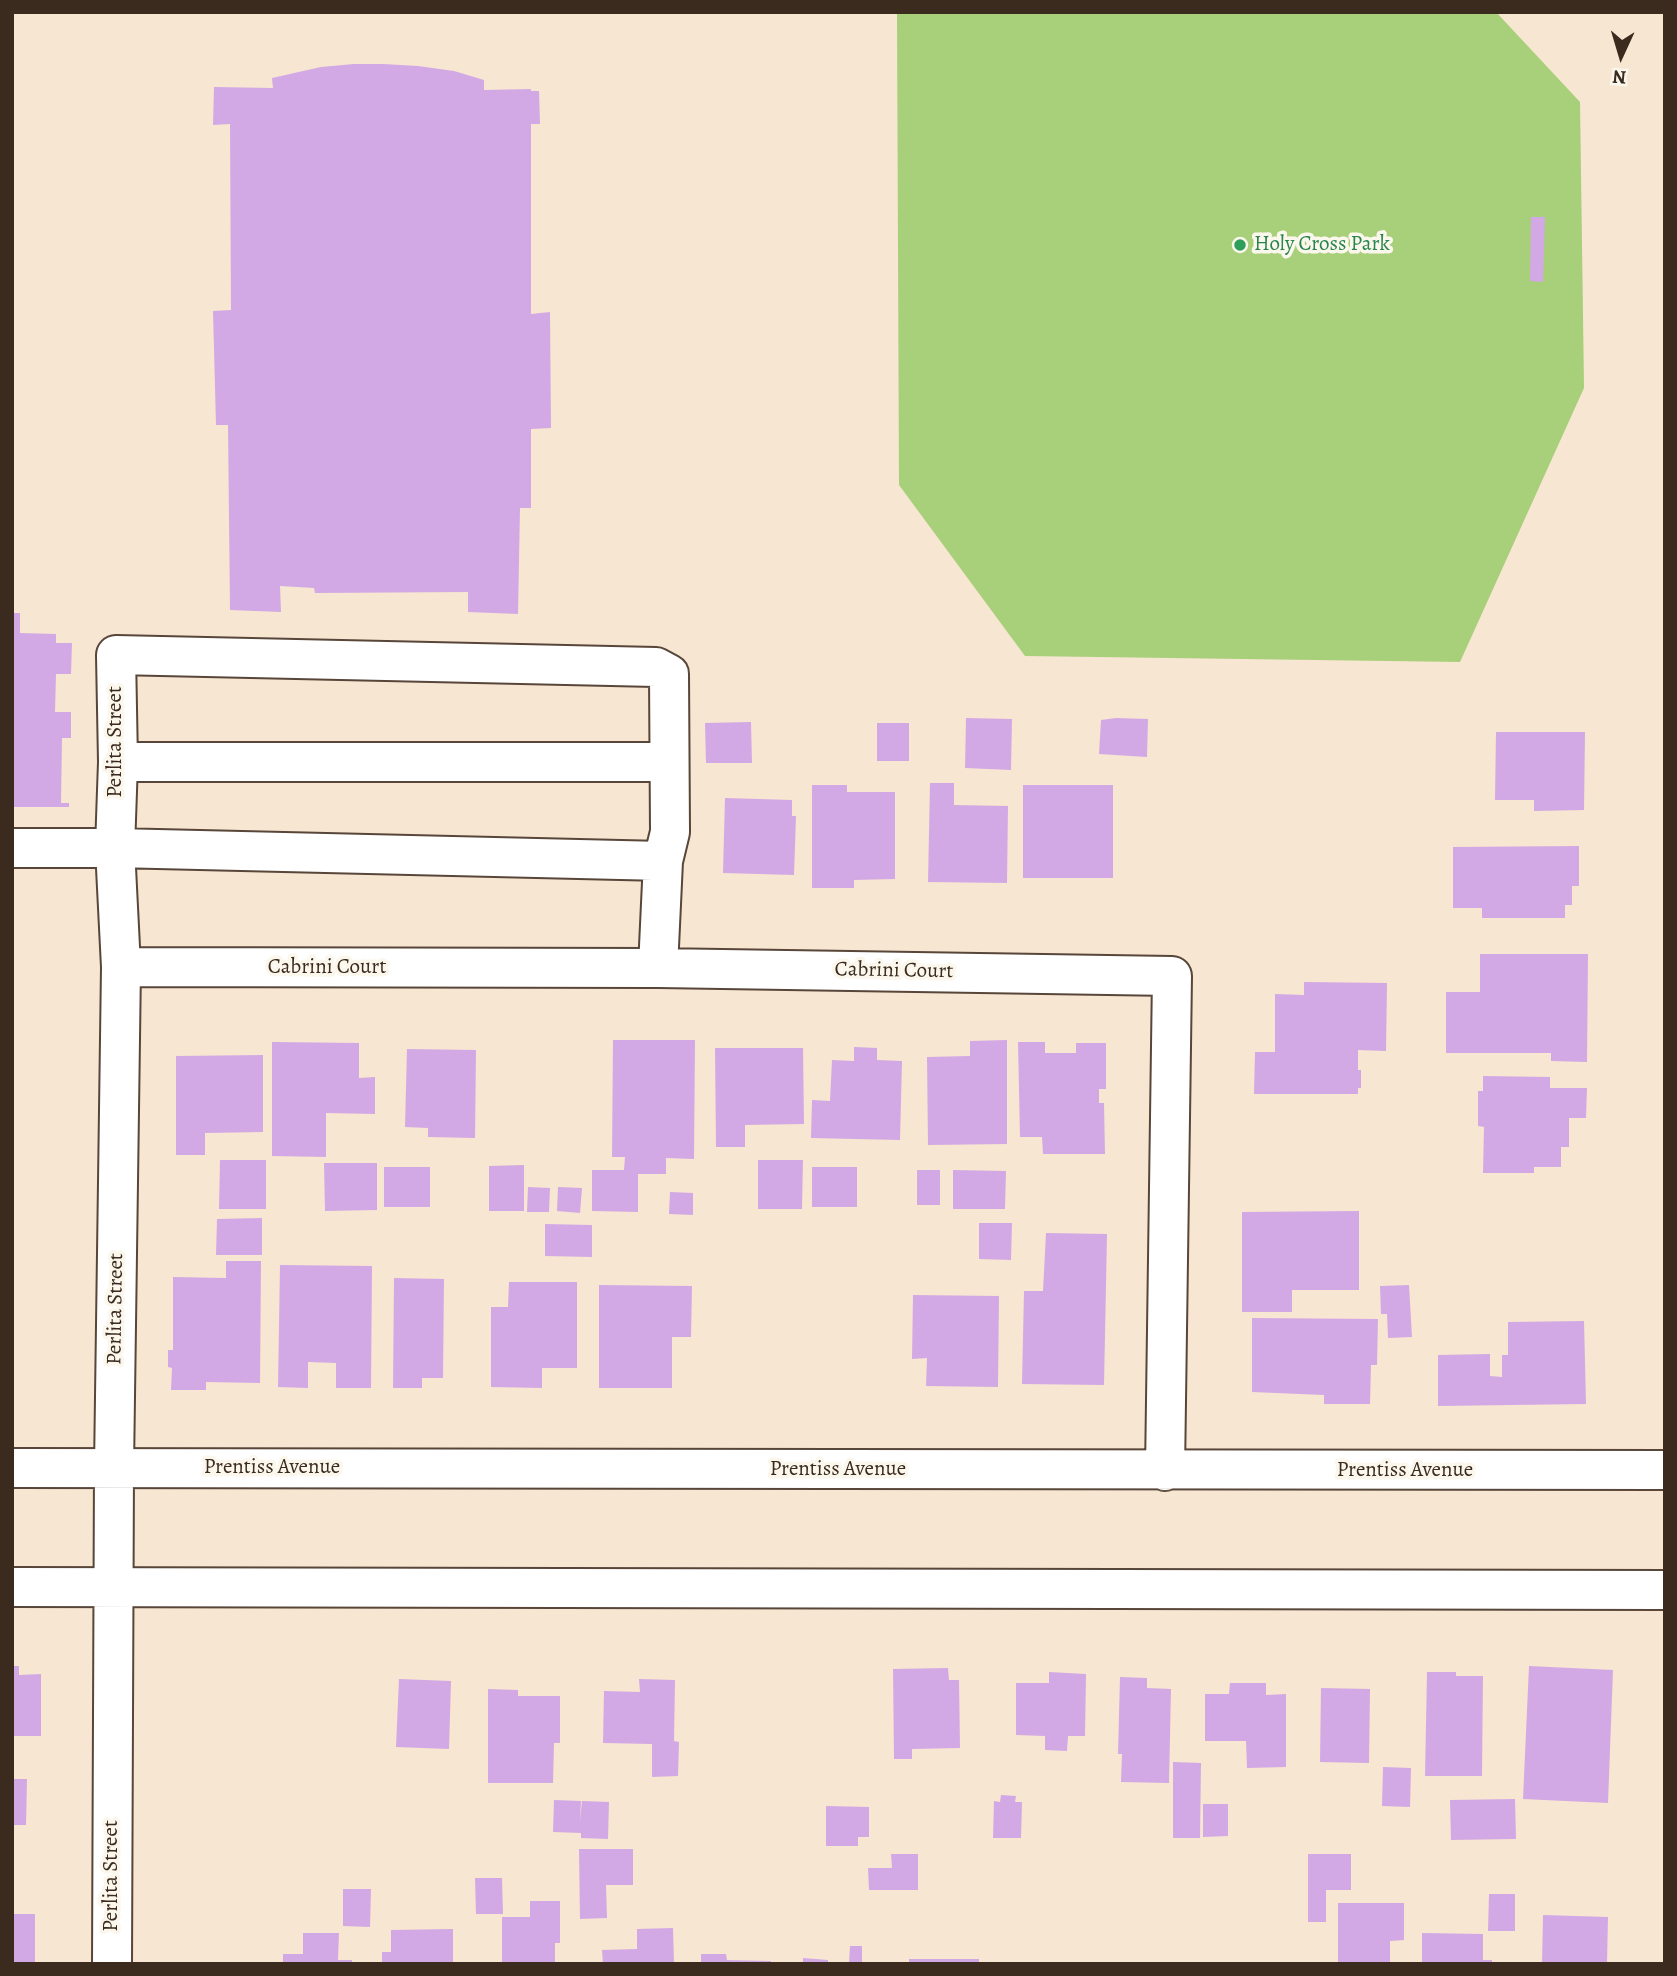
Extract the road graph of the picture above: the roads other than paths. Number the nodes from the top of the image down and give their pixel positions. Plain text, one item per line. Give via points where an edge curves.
1 (117, 762) junction
2 (669, 762) junction
3 (12, 848) edge
4 (115, 848) junction
5 (663, 861) junction
6 (121, 967) junction
7 (657, 968) junction
8 (12, 1468) edge
9 (114, 1468) junction
10 (1165, 1471) junction
11 (1665, 1471) edge
12 (12, 1587) edge
13 (114, 1587) junction
14 (1665, 1590) edge
15 (112, 1964) edge

1 - 2 street
1 - 2 street, Perlita Street via 116,655 656,667 668,674
1 - 4 street, Perlita Street
2 - 5 street via 670,832
3 - 4 street
4 - 5 street
4 - 6 street, Perlita Street
5 - 7 street
6 - 7 street, Cabrini Court
6 - 9 street, Perlita Street
7 - 10 street, Cabrini Court via 1172,975
8 - 9 street, Prentiss Avenue
9 - 10 street, Prentiss Avenue
9 - 13 street, Perlita Street
10 - 11 street, Prentiss Avenue
12 - 13 street
13 - 14 street
13 - 15 street, Perlita Street

